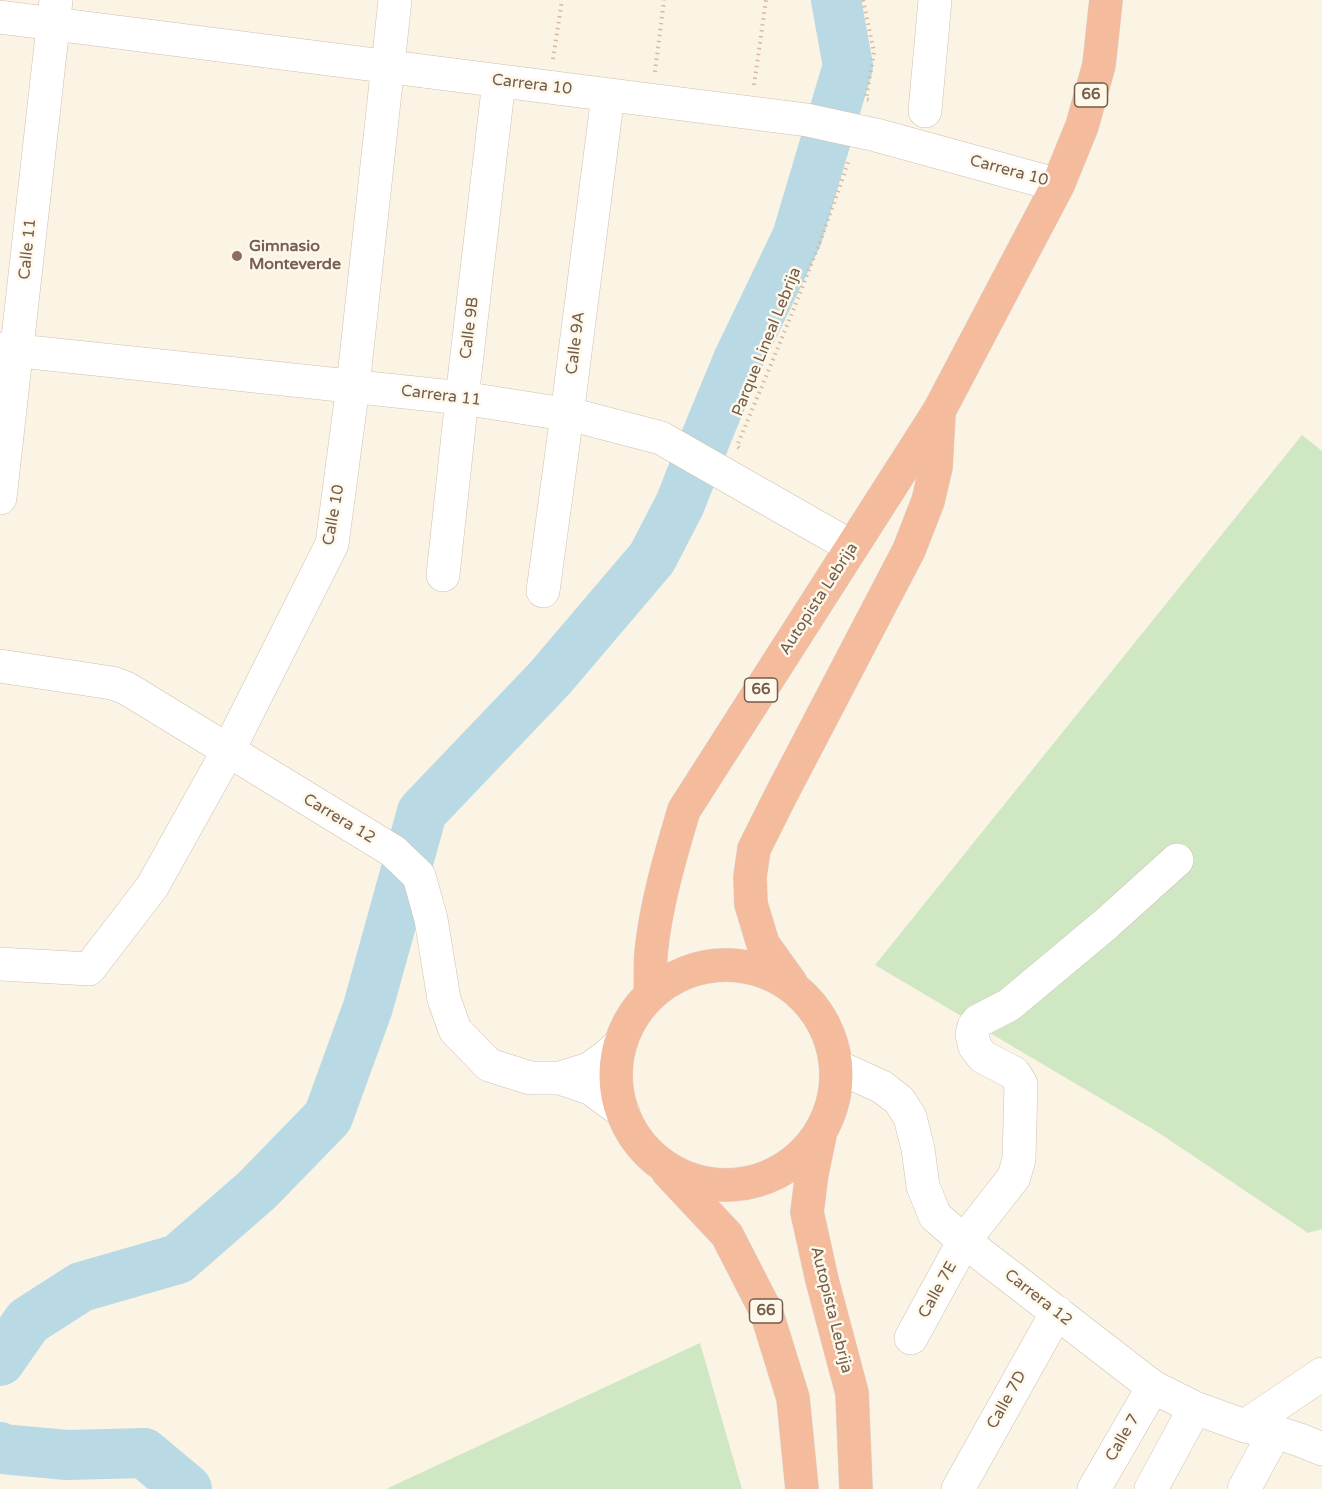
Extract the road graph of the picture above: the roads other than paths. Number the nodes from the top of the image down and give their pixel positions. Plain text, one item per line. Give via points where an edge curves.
1 (395, 0) edge
2 (935, 0) edge
3 (1106, 0) edge
4 (55, 12) edge
5 (0, 17) edge
6 (388, 66) junction
7 (499, 81) junction
8 (608, 95) junction
9 (925, 111) dead end
10 (1058, 184) junction
11 (8, 350) edge
12 (353, 386) junction
13 (462, 398) junction
14 (939, 411) junction
15 (567, 415) junction
16 (0, 498) edge
17 (852, 547) junction
18 (443, 575) dead end
19 (543, 591) dead end
20 (0, 666) edge
21 (228, 751) junction
22 (1177, 860) dead end
23 (0, 964) edge
24 (795, 989) junction
25 (650, 995) junction
26 (621, 1043) junction
27 (836, 1066) junction
28 (560, 1078) junction
29 (623, 1112) junction
30 (820, 1132) junction
31 (661, 1164) junction
32 (964, 1241) junction
33 (1057, 1312) junction
34 (911, 1338) dead end
35 (1322, 1374) edge
36 (1153, 1387) junction
37 (1195, 1408) junction
38 (1293, 1436) edge
39 (802, 1489) edge
40 (856, 1489) edge
41 (958, 1489) edge
42 (1094, 1489) edge
43 (1151, 1489) edge
44 (1244, 1489) edge

1 - 6 street, Calle 10
2 - 9 street
3 - 10 highway, Autopista Lebrija / 66 via 1099,65 1082,126
4 - 5 street, Carrera 10
4 - 6 street, Carrera 10
4 - 11 street, Calle 11
6 - 7 street, Carrera 10
6 - 12 street, Calle 10
7 - 8 street, Carrera 10
7 - 13 street, Calle 9B
8 - 10 street, Carrera 10 via 807,120
8 - 15 street, Calle 9A
10 - 14 highway, Autopista Lebrija / 66
11 - 12 street, Carrera 11
11 - 16 street, Calle 11
12 - 13 street, Carrera 11
12 - 21 street, Calle 10 via 332,544
13 - 15 street, Carrera 11
13 - 18 street, Calle 9B
14 - 17 highway, Autopista Lebrija / 66
14 - 24 highway, Autopista Lebrija / 66 via 936,467 909,550 754,849 751,904 763,945
15 - 17 street, Carrera 11 via 661,438 739,465
15 - 19 street, Calle 9A
17 - 25 highway, Autopista Lebrija / 66 via 684,810 658,907
20 - 21 street, Carrera 12 via 126,688
21 - 23 street, Calle 10 via 152,887 89,969
21 - 28 street, Carrera 12 via 393,851 419,876 431,919 444,999 455,1030 489,1065 530,1078
22 - 32 street, Calle 7E via 1010,1005 974,1026 975,1047 982,1057 1014,1073 1021,1084 1019,1159 1014,1177
24 - 25 highway via 768,973 737,965 706,967 676,977
24 - 27 highway via 824,1023
25 - 26 highway via 633,1017
26 - 28 street, Carrera 12 via 589,1069
26 - 29 highway via 617,1090
27 - 30 highway via 830,1111
27 - 32 street, Carrera 12 via 882,1087 899,1100 910,1117 923,1186 935,1216
28 - 29 street, Carrera 12 via 590,1088
29 - 31 highway via 638,1141
30 - 31 highway via 802,1156 777,1174 748,1184 717,1185 688,1179
30 - 40 highway, Autopista Lebrija via 807,1212 852,1393
31 - 39 highway, 66 via 727,1235 766,1311 793,1398
32 - 33 street, Carrera 12
32 - 34 street, Calle 7E
33 - 36 street, Carrera 12
33 - 41 street, Calle 7D
35 - 38 street
36 - 37 street, Carrera 12
36 - 42 street, Calle 7
37 - 38 street, Carrera 12
37 - 43 street
38 - 44 street

